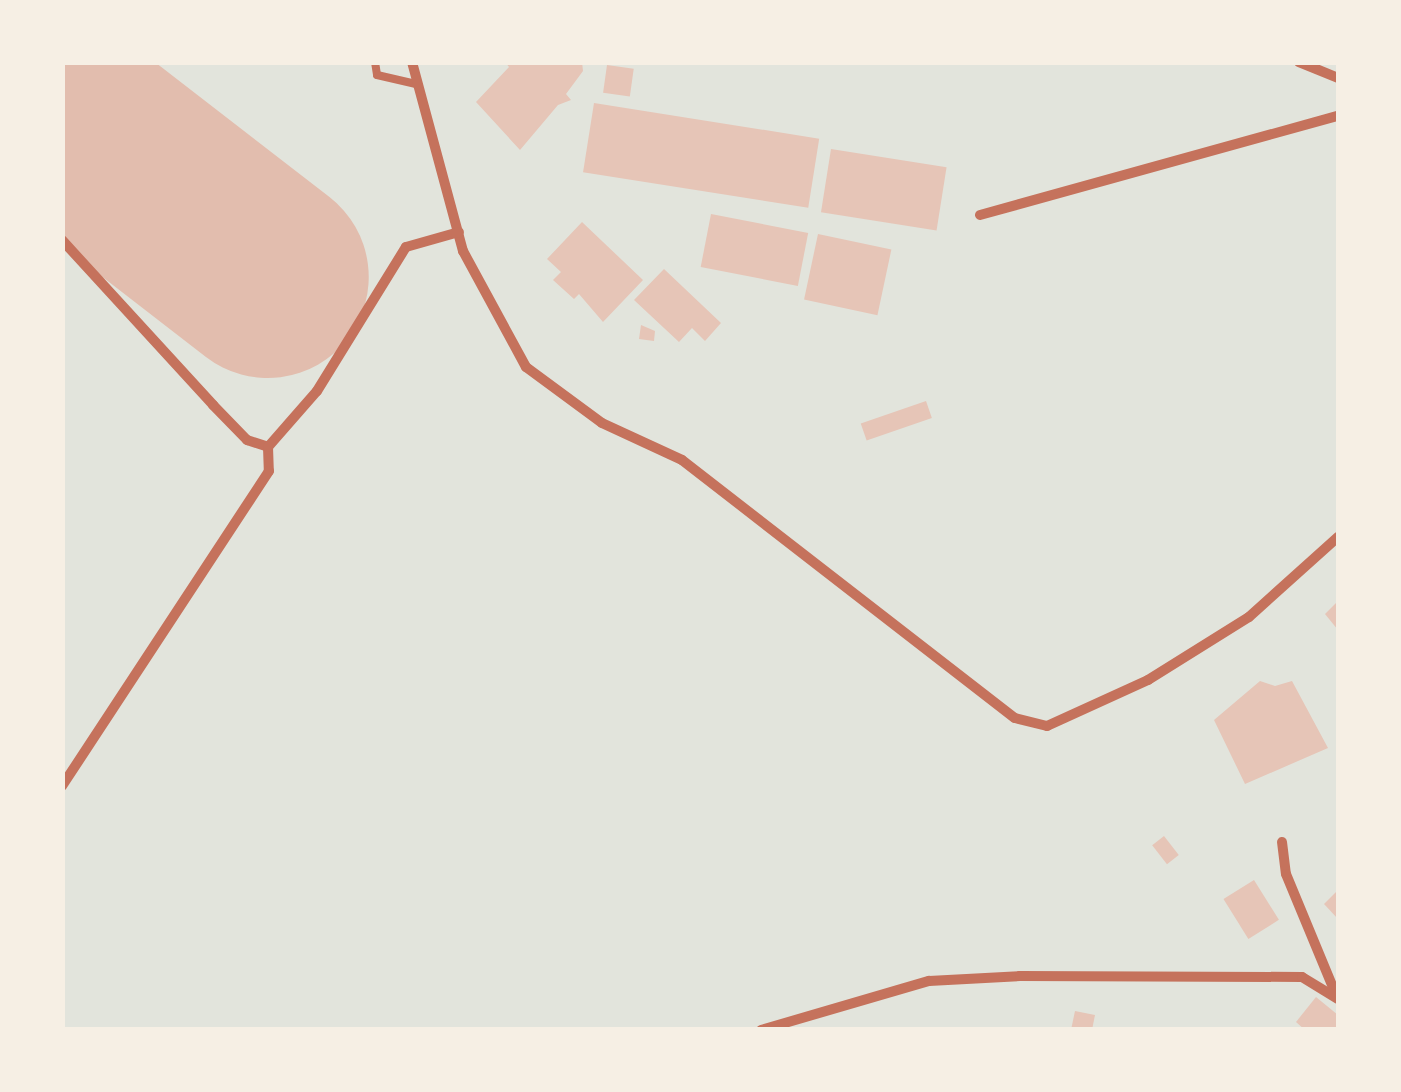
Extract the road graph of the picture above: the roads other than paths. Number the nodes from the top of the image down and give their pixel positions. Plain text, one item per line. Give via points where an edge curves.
1 (375, 62) edge
2 (412, 62) edge
3 (1299, 62) edge
4 (1338, 78) edge
5 (416, 84) junction
6 (1338, 116) edge
7 (980, 215) dead end
8 (458, 232) junction
9 (62, 240) edge
10 (268, 448) junction
11 (1338, 537) edge
12 (62, 786) edge
13 (1282, 842) dead end
14 (1338, 998) edge
15 (761, 1030) edge

1 - 5 lane via 377,75
2 - 5 street
3 - 4 street
5 - 8 street
6 - 7 street
8 - 10 street via 406,247 317,391
8 - 11 street via 481,290 526,367 602,423 682,460 1014,718 1047,726 1148,680 1248,616
9 - 10 street via 247,440
10 - 12 street via 269,471
13 - 14 street via 1286,874
14 - 15 street via 1302,977 1001,976 928,981

